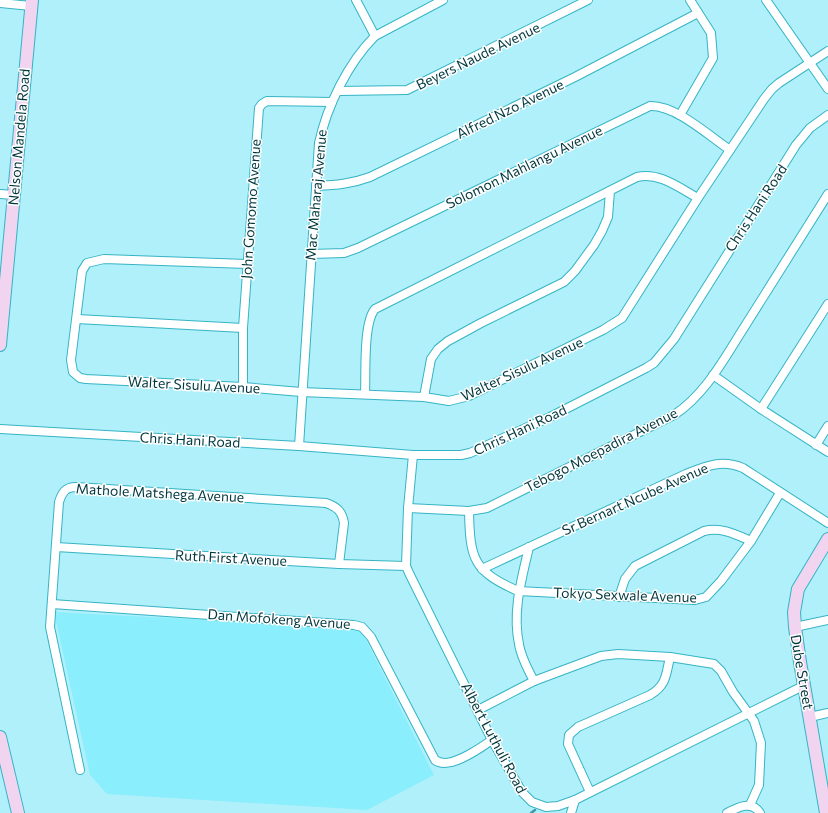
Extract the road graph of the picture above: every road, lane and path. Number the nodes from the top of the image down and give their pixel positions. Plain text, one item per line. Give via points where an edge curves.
1 (356, 0) edge
2 (443, 0) edge
3 (588, 0) edge
4 (690, 0) edge
5 (766, 0) edge
6 (0, 3) edge
7 (31, 3) edge
8 (698, 13) junction
9 (375, 36) junction
10 (828, 51) edge
11 (810, 64) junction
12 (828, 89) edge
13 (338, 91) junction
14 (332, 102) junction
15 (680, 115) junction
16 (828, 115) edge
17 (730, 150) junction
18 (316, 186) junction
19 (610, 191) junction
20 (0, 194) edge
21 (828, 194) edge
22 (14, 196) junction
23 (698, 198) junction
24 (311, 254) junction
25 (247, 264) junction
26 (828, 304) edge
27 (78, 319) junction
28 (243, 328) junction
29 (0, 345) edge
30 (713, 375) junction
31 (243, 387) junction
32 (301, 392) junction
33 (365, 394) junction
34 (424, 397) junction
35 (761, 409) junction
36 (828, 426) edge
37 (0, 429) edge
38 (816, 445) junction
39 (298, 446) junction
40 (828, 452) edge
41 (413, 455) junction
42 (780, 493) junction
43 (408, 508) junction
44 (469, 511) junction
45 (828, 523) edge
46 (828, 539) edge
47 (751, 540) junction
48 (56, 547) junction
49 (529, 547) junction
50 (339, 564) junction
51 (406, 566) junction
52 (482, 569) junction
53 (518, 590) junction
54 (619, 596) junction
55 (52, 604) junction
56 (828, 620) edge
57 (795, 627) junction
58 (670, 657) junction
59 (534, 681) junction
60 (805, 685) junction
61 (478, 710) junction
62 (748, 712) junction
63 (828, 713) edge
64 (810, 716) junction
65 (0, 737) edge
66 (492, 740) junction
67 (80, 770) dead end
68 (590, 792) junction
69 (575, 800) junction
70 (750, 805) junction
71 (18, 813) edge
72 (571, 813) edge
73 (727, 813) edge
74 (760, 813) edge
75 (826, 813) edge

1 - 9 street
2 - 9 street, Mac Maharaj Avenue
3 - 13 street, Beyers Naude Avenue via 407,90
4 - 8 street
5 - 11 street
6 - 7 street
7 - 22 street, Nelson Mandela Road
8 - 15 street via 711,33 713,58
8 - 18 street, Alfred Nzo Avenue via 569,80 370,177 353,184
9 - 13 street, Mac Maharaj Avenue
10 - 11 street, Walter Sisulu Avenue
11 - 12 street
11 - 17 street, Walter Sisulu Avenue via 772,89
13 - 14 street, Mac Maharaj Avenue
14 - 18 street, Mac Maharaj Avenue via 323,122 319,143
14 - 25 street, John Gomomo Avenue via 267,101 259,108
15 - 17 street, Solomon Mahlangu Avenue
15 - 24 street, Solomon Mahlangu Avenue via 663,107 644,108 358,248 344,253
16 - 41 street, Chris Hani Road via 810,128 796,145 674,339 654,363 550,417 470,453 462,456
17 - 23 street, Walter Sisulu Avenue
18 - 24 street, Mac Maharaj Avenue
19 - 23 street via 637,177 651,176 660,178
19 - 33 street via 375,309 370,314 368,325
19 - 34 street via 605,224 594,245 575,271 564,282 481,323 438,349 431,359
20 - 22 street
21 - 30 street, Tebogo Moepadira Avenue
22 - 29 street, Nelson Mandela Road
23 - 34 street, Walter Sisulu Avenue via 619,321 469,396 449,401
24 - 32 street, Mac Maharaj Avenue
25 - 27 street via 104,260 87,263 82,271
25 - 28 street, John Gomomo Avenue
26 - 35 street
27 - 28 street
27 - 31 street, Walter Sisulu Avenue via 71,366 76,375 86,380
28 - 31 street, John Gomomo Avenue
30 - 35 street
30 - 44 street, Tebogo Moepadira Avenue via 693,401 674,415 492,505
31 - 32 street, Walter Sisulu Avenue
32 - 33 street, Walter Sisulu Avenue
32 - 39 street, Mac Maharaj Avenue
33 - 34 street, Walter Sisulu Avenue
35 - 38 street
36 - 38 street
37 - 39 street, Chris Hani Road
38 - 40 street
39 - 41 street, Chris Hani Road
41 - 43 street, Albert Luthuli Road
42 - 45 street, Sr Bernart Ncube Avenue
42 - 47 street, Tokyo Sexwale Avenue
42 - 49 street, Sr Bernart Ncube Avenue via 734,464 715,464 686,474
43 - 44 street, Tebogo Moepadira Avenue
43 - 51 street, Albert Luthuli Road
44 - 52 street, Tokyo Sexwale Avenue via 471,547
46 - 57 street, Dube Street via 798,589
47 - 54 street, Tokyo Sexwale Avenue via 706,597 688,600
47 - 54 street via 725,530 704,531 635,566 625,579
48 - 50 street, Ruth First Avenue
48 - 50 street, Mathole Matshega Avenue via 61,496 66,489 76,487 326,503 340,511 343,517
48 - 55 street, Mathole Matshega Avenue
49 - 52 street, Sr Bernart Ncube Avenue
49 - 53 street
50 - 51 street, Ruth First Avenue
51 - 61 street, Albert Luthuli Road
52 - 53 street, Tokyo Sexwale Avenue via 495,580
53 - 54 street, Tokyo Sexwale Avenue
53 - 59 street via 519,645
55 - 66 street, Dan Mofokeng Avenue via 354,624 362,627 371,637 435,760 441,763 456,760
55 - 67 street, Mathole Matshega Avenue via 50,627
56 - 57 street
57 - 60 street, Dube Street
58 - 59 street via 618,654 600,656
58 - 62 street via 714,664 722,671
58 - 68 street via 661,688 578,727 569,735 568,744
59 - 61 street
60 - 62 street, Albert Luthuli Road
60 - 64 street, Dube Street
61 - 66 street, Albert Luthuli Road
62 - 68 street, Albert Luthuli Road
62 - 70 street via 754,721 761,743 759,785
63 - 64 street
64 - 75 street, Dube Street
65 - 71 street
66 - 69 street, Albert Luthuli Road via 527,798 546,807
68 - 69 street, Albert Luthuli Road
69 - 72 street
70 - 73 street
70 - 74 street via 757,808

